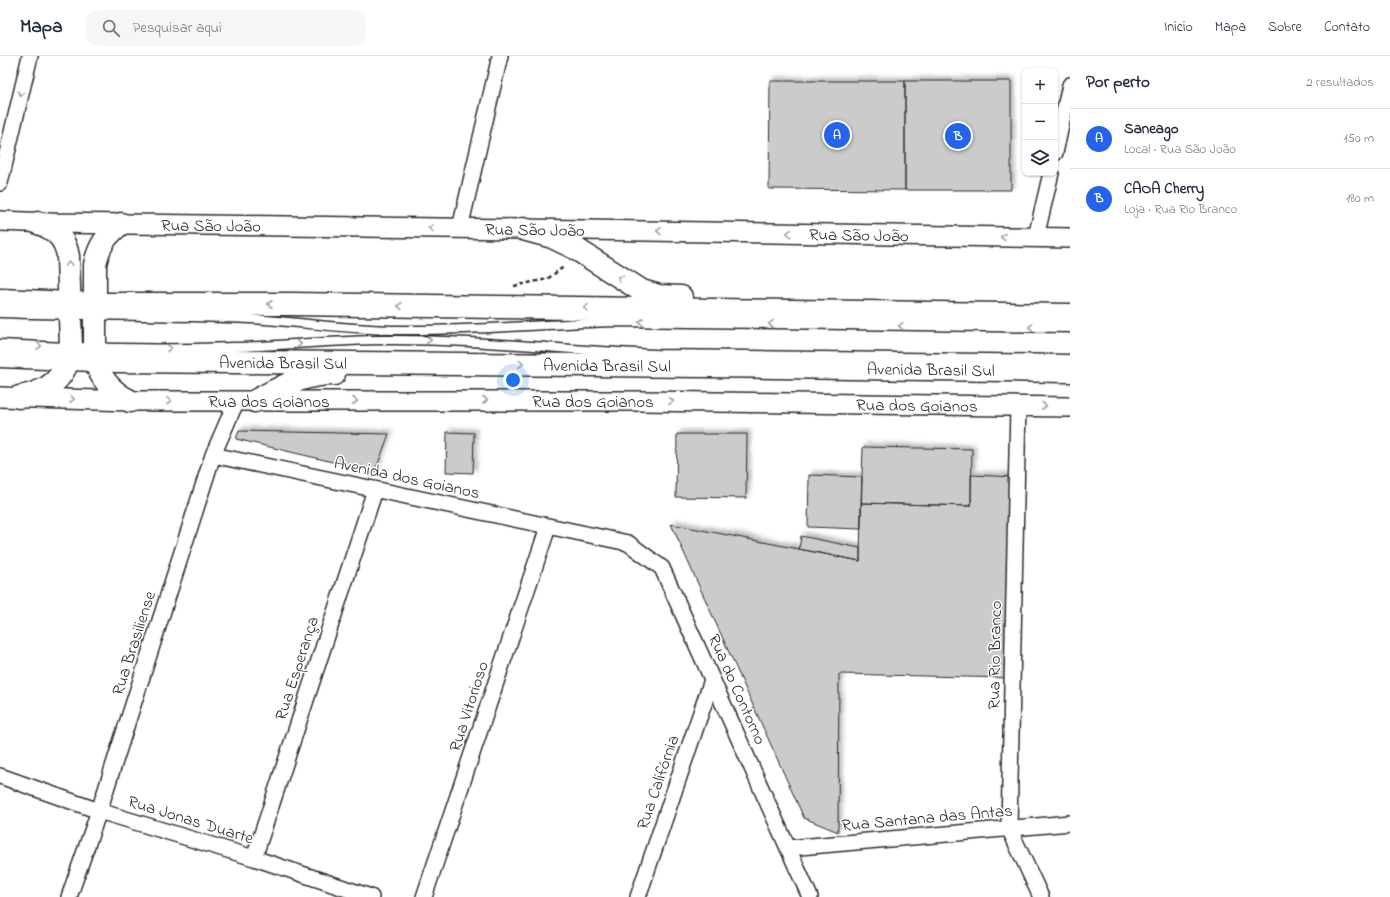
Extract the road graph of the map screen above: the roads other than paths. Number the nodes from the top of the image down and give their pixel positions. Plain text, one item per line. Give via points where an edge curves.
1 (30, 56) edge
2 (500, 56) edge
3 (1070, 85) edge
4 (1058, 140) edge
5 (1050, 176) edge
6 (0, 183) edge
7 (0, 221) edge
8 (38, 223) junction
9 (122, 224) junction
10 (460, 228) junction
11 (523, 229) junction
12 (1036, 237) junction
13 (1070, 238) edge
14 (0, 300) edge
15 (70, 309) junction
16 (95, 310) junction
17 (751, 311) junction
18 (0, 313) edge
19 (1070, 315) edge
20 (1070, 328) edge
21 (0, 344) edge
22 (70, 353) junction
23 (95, 354) junction
24 (0, 356) edge
25 (1070, 359) edge
26 (426, 363) junction
27 (1070, 372) edge
28 (10, 397) edge
29 (130, 401) junction
30 (245, 401) junction
31 (1018, 406) junction
32 (1070, 407) edge
33 (213, 455) junction
34 (374, 490) junction
35 (548, 527) junction
36 (593, 537) joint
37 (712, 680) junction
38 (0, 776) edge
39 (99, 811) junction
40 (1070, 823) edge
41 (1009, 828) junction
42 (788, 848) junction
43 (254, 858) junction
44 (69, 897) edge
45 (372, 897) edge
46 (424, 897) edge
47 (638, 897) edge
48 (810, 897) edge
49 (1041, 897) edge

1 -> 6 street
2 - 10 street
3 - 4 street
5 - 12 street
7 - 8 street, Rua São João
8 - 9 street, Rua São João
15 -> 8 main road via 67,246 57,234
10 -> 9 street, Rua São João
9 - 16 main road via 107,236 97,254
10 - 11 street, Rua São João
12 -> 11 street, Rua São João
17 -> 11 main road via 716,301 660,296 642,291 573,247 552,237
12 - 13 street, Rua São João
14 - 15 main road
15 - 16 main road
15 - 18 lane
15 - 22 main road
17 -> 16 main road via 293,304
20 -> 16 lane via 615,322 467,330 400,330
16 - 23 main road
17 - 19 main road
21 -> 22 lane
22 - 23 main road, Avenida Brasil Sul
22 - 24 main road, Avenida Brasil Sul
22 - 28 main road via 65,369 51,386 31,395
23 -> 25 lane via 419,340 656,354
23 - 26 main road, Avenida Brasil Sul
23 - 29 main road via 105,383 121,397
26 -> 27 main road, Avenida Brasil Sul
26 - 30 main road via 388,375 321,374 302,378
28 -> 29 street, Rua dos Goianos
29 -> 30 street, Rua dos Goianos
30 -> 31 street, Rua dos Goianos via 625,401
30 - 33 street, Rua Brasiliense
31 -> 32 street, Rua dos Goianos
31 - 41 street, Rua Rio Branco
33 - 34 street, Avenida dos Goianos
33 - 39 street, Rua Brasiliense
34 - 35 street, Avenida dos Goianos
34 - 43 street, Rua Esperança
35 - 36 street, Avenida dos Goianos
35 - 46 street, Rua Vitorioso
36 - 37 street, Rua do Contorno via 628,543 662,568
37 - 42 street, Rua do Contorno
37 - 47 street, Rua Califórnia
38 - 39 street, Rua Jonas Duarte
39 - 43 street, Rua Jonas Duarte
39 - 44 street, Rua Brasiliense
40 - 41 street, Rua Santana das Antas
41 - 42 street, Rua Santana das Antas
41 - 49 street, Rua Rio Branco
42 - 48 street, Rua do Contorno
43 - 45 street, Rua Jonas Duarte

